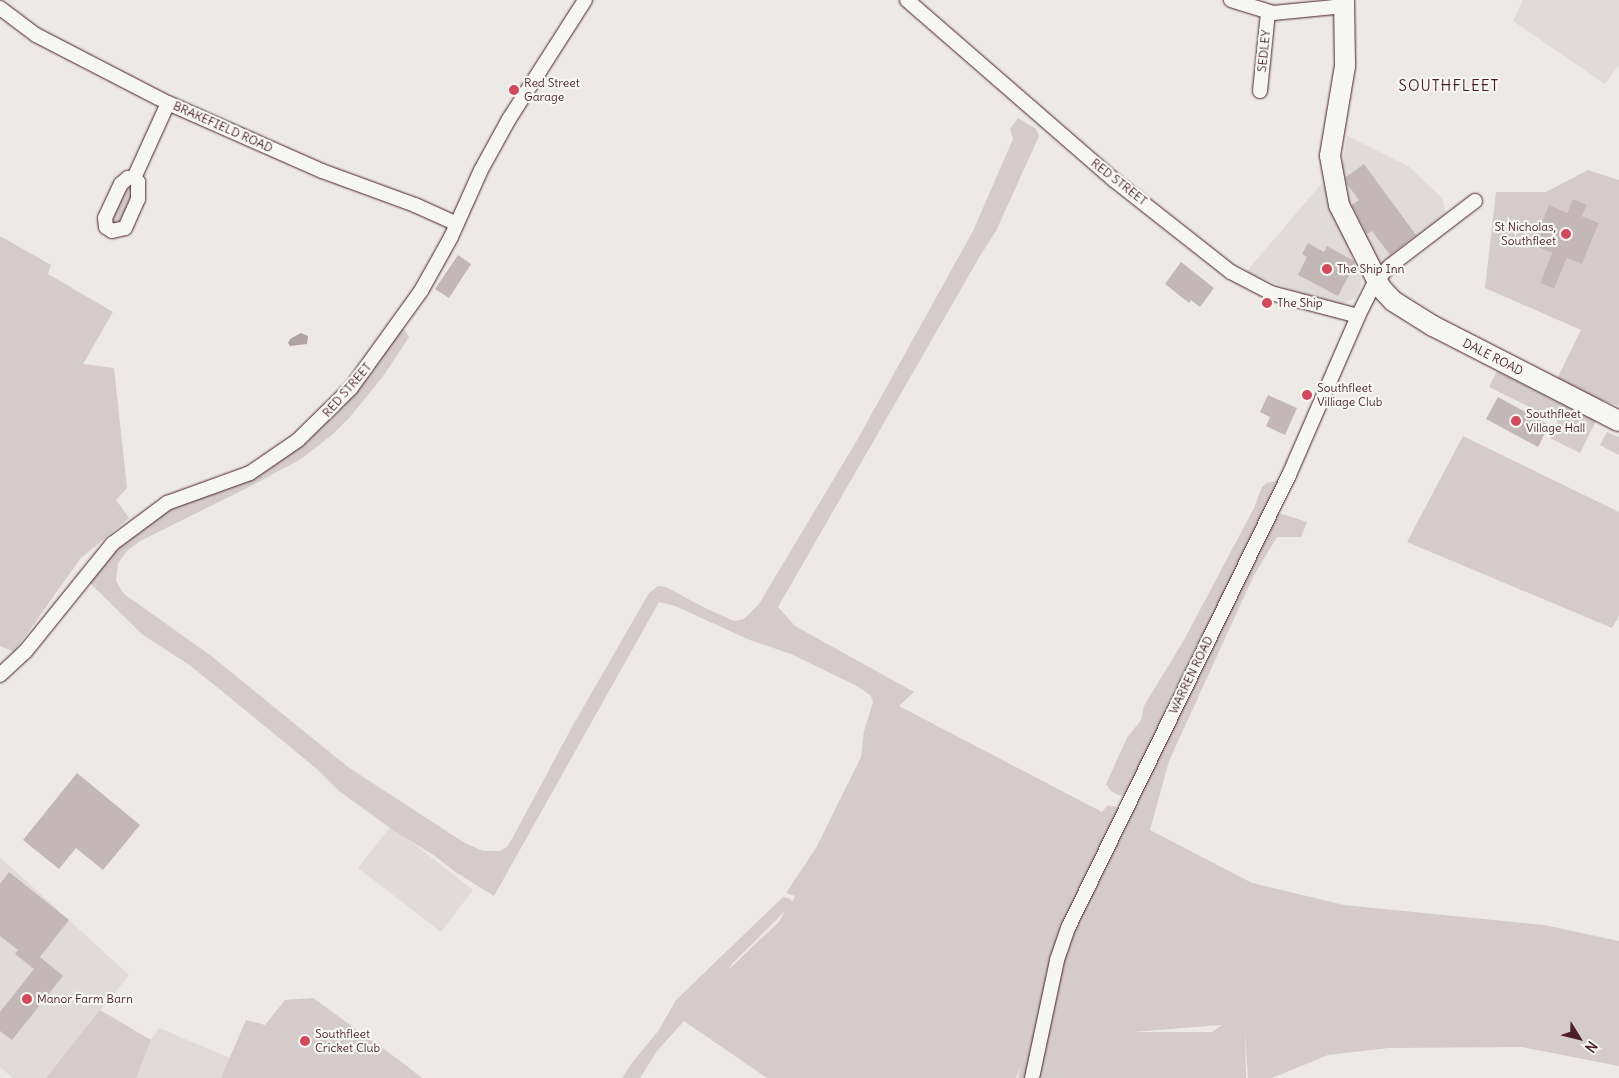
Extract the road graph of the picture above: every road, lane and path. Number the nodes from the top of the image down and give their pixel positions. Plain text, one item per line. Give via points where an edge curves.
1 (585, 0) edge
2 (907, 0) edge
3 (1231, 0) edge
4 (1344, 3) edge
5 (0, 8) edge
6 (1268, 12) junction
7 (1260, 91) dead end
8 (168, 103) junction
9 (134, 178) dead end
10 (1475, 201) dead end
11 (457, 224) junction
12 (1376, 280) junction
13 (1358, 316) junction
14 (1619, 421) edge
15 (0, 676) edge
16 (1032, 1078) edge

1 - 11 street, RED STREET via 506,125
2 - 13 street, RED STREET via 1114,180 1231,272 1271,293
3 - 6 street, SEDLEY
4 - 6 street, SEDLEY
4 - 12 street, DALE ROAD via 1345,66 1330,156 1339,205
5 - 8 street, BRAKEFIELD ROAD via 36,35
6 - 7 street, SEDLEY
8 - 9 street
8 - 11 street, BRAKEFIELD ROAD via 306,164
10 - 12 street
11 - 15 street, RED STREET via 412,305 360,377 325,416 298,440 250,473 166,503 112,544 25,652
12 - 13 street, WARREN ROAD
12 - 14 street, DALE ROAD via 1390,299 1433,326
13 - 16 street, WARREN ROAD via 1289,474 1066,932

